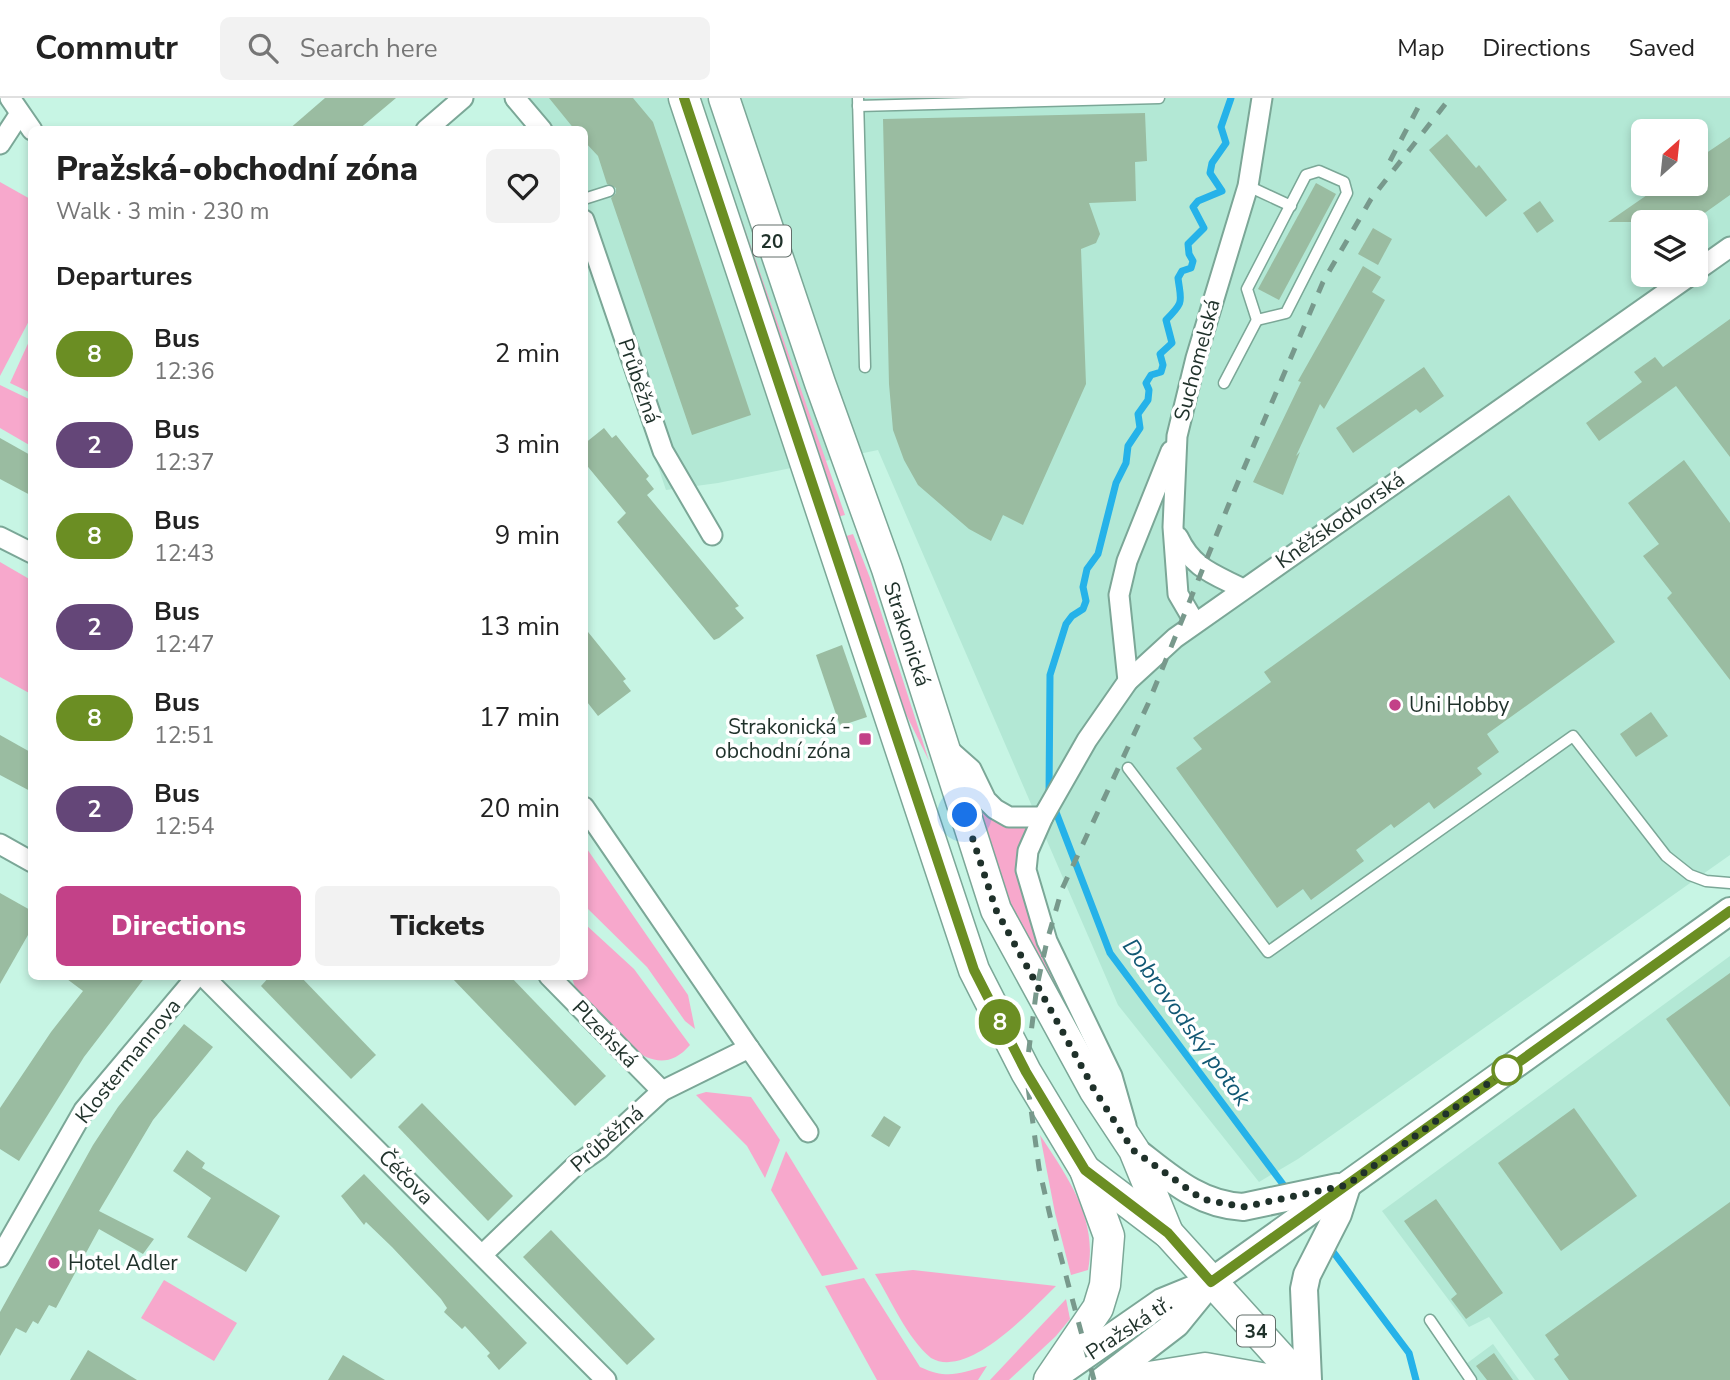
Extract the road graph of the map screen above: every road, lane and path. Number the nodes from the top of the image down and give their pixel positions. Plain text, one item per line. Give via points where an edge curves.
1 (463, 98) edge
2 (515, 98) edge
3 (684, 98) edge
4 (724, 98) edge
5 (1159, 98) edge
6 (1262, 98) edge
7 (858, 102) edge
8 (20, 114) edge
9 (431, 126) edge
10 (539, 126) edge
11 (0, 144) edge
12 (1248, 186) junction
13 (609, 191) dead end
14 (588, 199) edge
15 (1291, 206) junction
16 (588, 232) edge
17 (1730, 247) edge
18 (1708, 263) edge
19 (1674, 287) edge
20 (1257, 320) junction
21 (865, 367) dead end
22 (1224, 383) dead end
23 (1177, 436) junction
24 (1173, 527) junction
25 (712, 534) dead end
26 (0, 537) edge
27 (28, 551) edge
28 (1243, 589) junction
29 (1195, 623) junction
30 (1128, 681) junction
31 (943, 744) junction
32 (1128, 768) dead end
33 (588, 813) edge
34 (1044, 815) junction
35 (0, 844) edge
36 (28, 860) edge
37 (1730, 883) edge
38 (1730, 911) edge
39 (194, 980) edge
40 (207, 980) edge
41 (553, 980) edge
42 (749, 1048) junction
43 (662, 1091) junction
44 (808, 1132) dead end
45 (1133, 1150) junction
46 (1085, 1170) junction
47 (1333, 1197) junction
48 (1168, 1233) junction
49 (483, 1254) junction
50 (0, 1257) edge
51 (1211, 1282) junction
52 (1430, 1320) dead end
53 (606, 1380) edge
54 (1050, 1380) edge
55 (1103, 1380) edge
56 (1130, 1380) edge
57 (1272, 1380) edge
58 (1301, 1380) edge
59 (1308, 1380) edge
60 (1471, 1380) edge

1 - 9 street
2 - 10 street
3 - 46 main road, Strakonická / 20 via 974,970 1026,1072
4 - 31 main road, Strakonická / 20
5 - 7 lane
6 - 12 street, Suchomelská
7 - 21 lane
8 - 11 street
12 - 15 lane
12 - 23 street, Suchomelská
13 - 14 lane
15 - 20 lane via 1247,289
15 - 20 lane via 1306,175 1313,172 1346,187 1286,313
16 - 25 street, Průběžná via 663,451
17 - 18 street
19 - 28 street, Kněžskodvorská
20 - 22 lane
23 - 24 street, Suchomelská
23 - 30 street via 1127,561 1119,595
24 - 28 street via 1187,556
24 - 29 street, Suchomelská via 1178,594
26 - 27 street
28 - 29 street, Kněžskodvorská
29 - 30 street, Kněžskodvorská
30 - 34 street, Kněžskodvorská
31 - 34 street via 971,769 995,809 1009,817
31 - 45 main road, Strakonická / 20 via 996,910 1095,1091
32 - 37 lane via 1268,952 1573,736 1666,856 1689,875
33 - 42 street
34 - 45 street, Kněžskodvorská via 1028,851 1026,870 1035,905 1047,941 1112,1076
35 - 36 street
38 - 47 main road, Pražská tř.
39 - 50 street, Klostermannova via 84,1110
40 - 49 street, Čéčova
41 - 43 street, Plzeňská
42 - 43 street, Průběžná
42 - 44 street
43 - 49 street, Průběžná
45 - 47 main road via 1202,1199 1243,1207 1273,1200
45 - 48 main road, 20
46 - 48 main road, 20
46 - 54 main road via 1109,1236 1105,1284 1097,1308
47 - 51 main road, Pražská tř.
47 - 59 main road via 1304,1289
48 - 51 main road
49 - 53 street, Čéčova
51 - 54 main road, Pražská tř. via 1162,1302
51 - 55 main road, Pražská tř. via 1176,1324
51 - 58 main road, 34
52 - 60 lane
56 - 57 main road via 1205,1368

